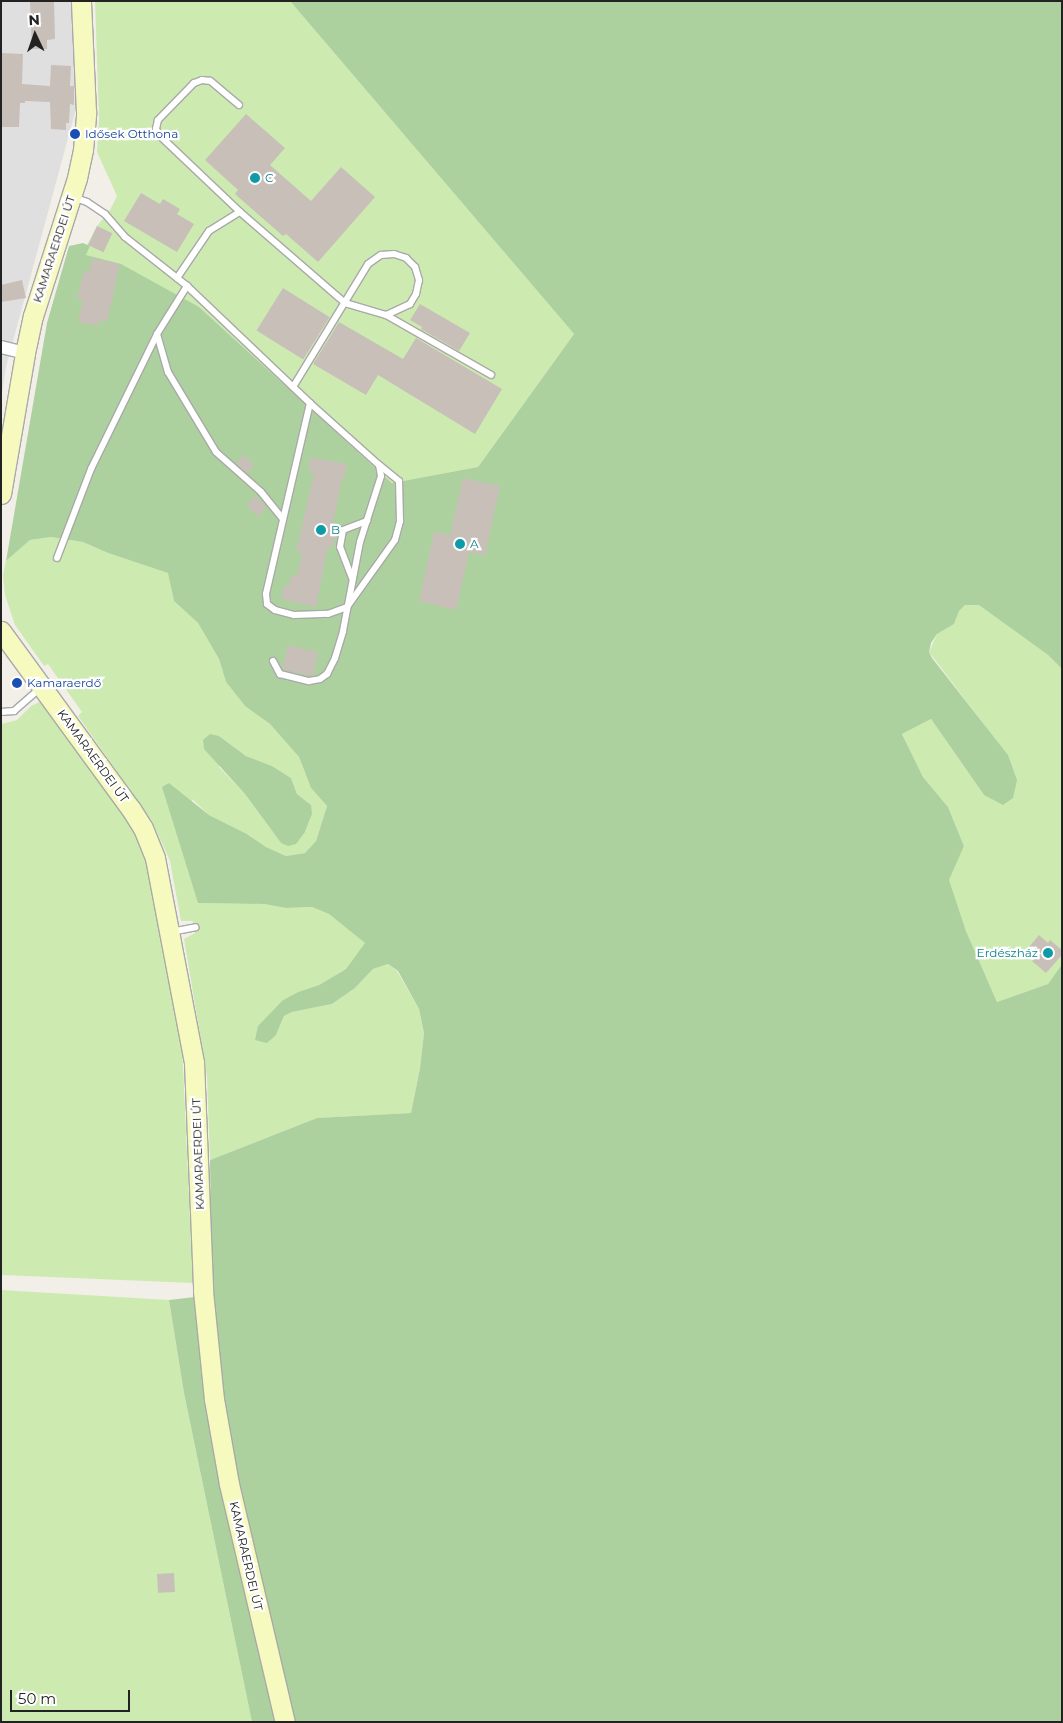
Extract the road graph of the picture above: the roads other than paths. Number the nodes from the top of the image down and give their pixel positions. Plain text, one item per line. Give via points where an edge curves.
1 (81, 1) edge
2 (240, 105) dead end
3 (71, 196) junction
4 (240, 212) junction
5 (177, 278) junction
6 (187, 286) junction
7 (345, 303) junction
8 (386, 315) junction
9 (157, 334) junction
10 (1, 347) edge
11 (24, 353) junction
12 (491, 375) dead end
13 (293, 387) junction
14 (310, 402) junction
15 (378, 464) junction
16 (1, 494) edge
17 (283, 519) junction
18 (367, 521) junction
19 (57, 558) dead end
20 (352, 579) junction
21 (347, 606) junction
22 (1, 631) edge
23 (273, 661) dead end
24 (42, 686) junction
25 (1, 712) edge
26 (196, 927) dead end
27 (170, 932) junction
28 (284, 1722) edge

1 - 3 street, KAMARAERDEI ÚT via 85,133
2 - 4 lane via 210,81 194,82 158,120 156,129
3 - 5 lane via 104,214 126,237
3 - 11 street, KAMARAERDEI ÚT
4 - 5 lane via 209,231
4 - 7 lane
5 - 6 lane
6 - 9 lane
6 - 13 lane
7 - 8 lane
7 - 8 lane via 368,264 381,255 394,254 410,262 419,280 410,304
7 - 13 lane
8 - 12 lane
9 - 17 lane via 168,372 216,452 261,492
9 - 19 lane via 91,469
10 - 11 street
11 - 16 street, KAMARAERDEI ÚT
13 - 14 lane
14 - 15 lane
14 - 17 lane
15 - 18 lane via 381,476
15 - 21 lane via 399,481 400,521 395,540
17 - 21 lane via 266,594 267,604 275,610 294,615 328,614
18 - 20 lane
18 - 20 lane via 343,530 340,547
20 - 21 lane
21 - 23 lane via 336,658 327,674 309,681 280,674
22 - 24 street, KAMARAERDEI ÚT
24 - 25 lane via 14,711
24 - 27 street, KAMARAERDEI ÚT via 143,828 155,858
26 - 27 lane
27 - 28 street, KAMARAERDEI ÚT via 194,1062 204,1300 214,1399 229,1484

